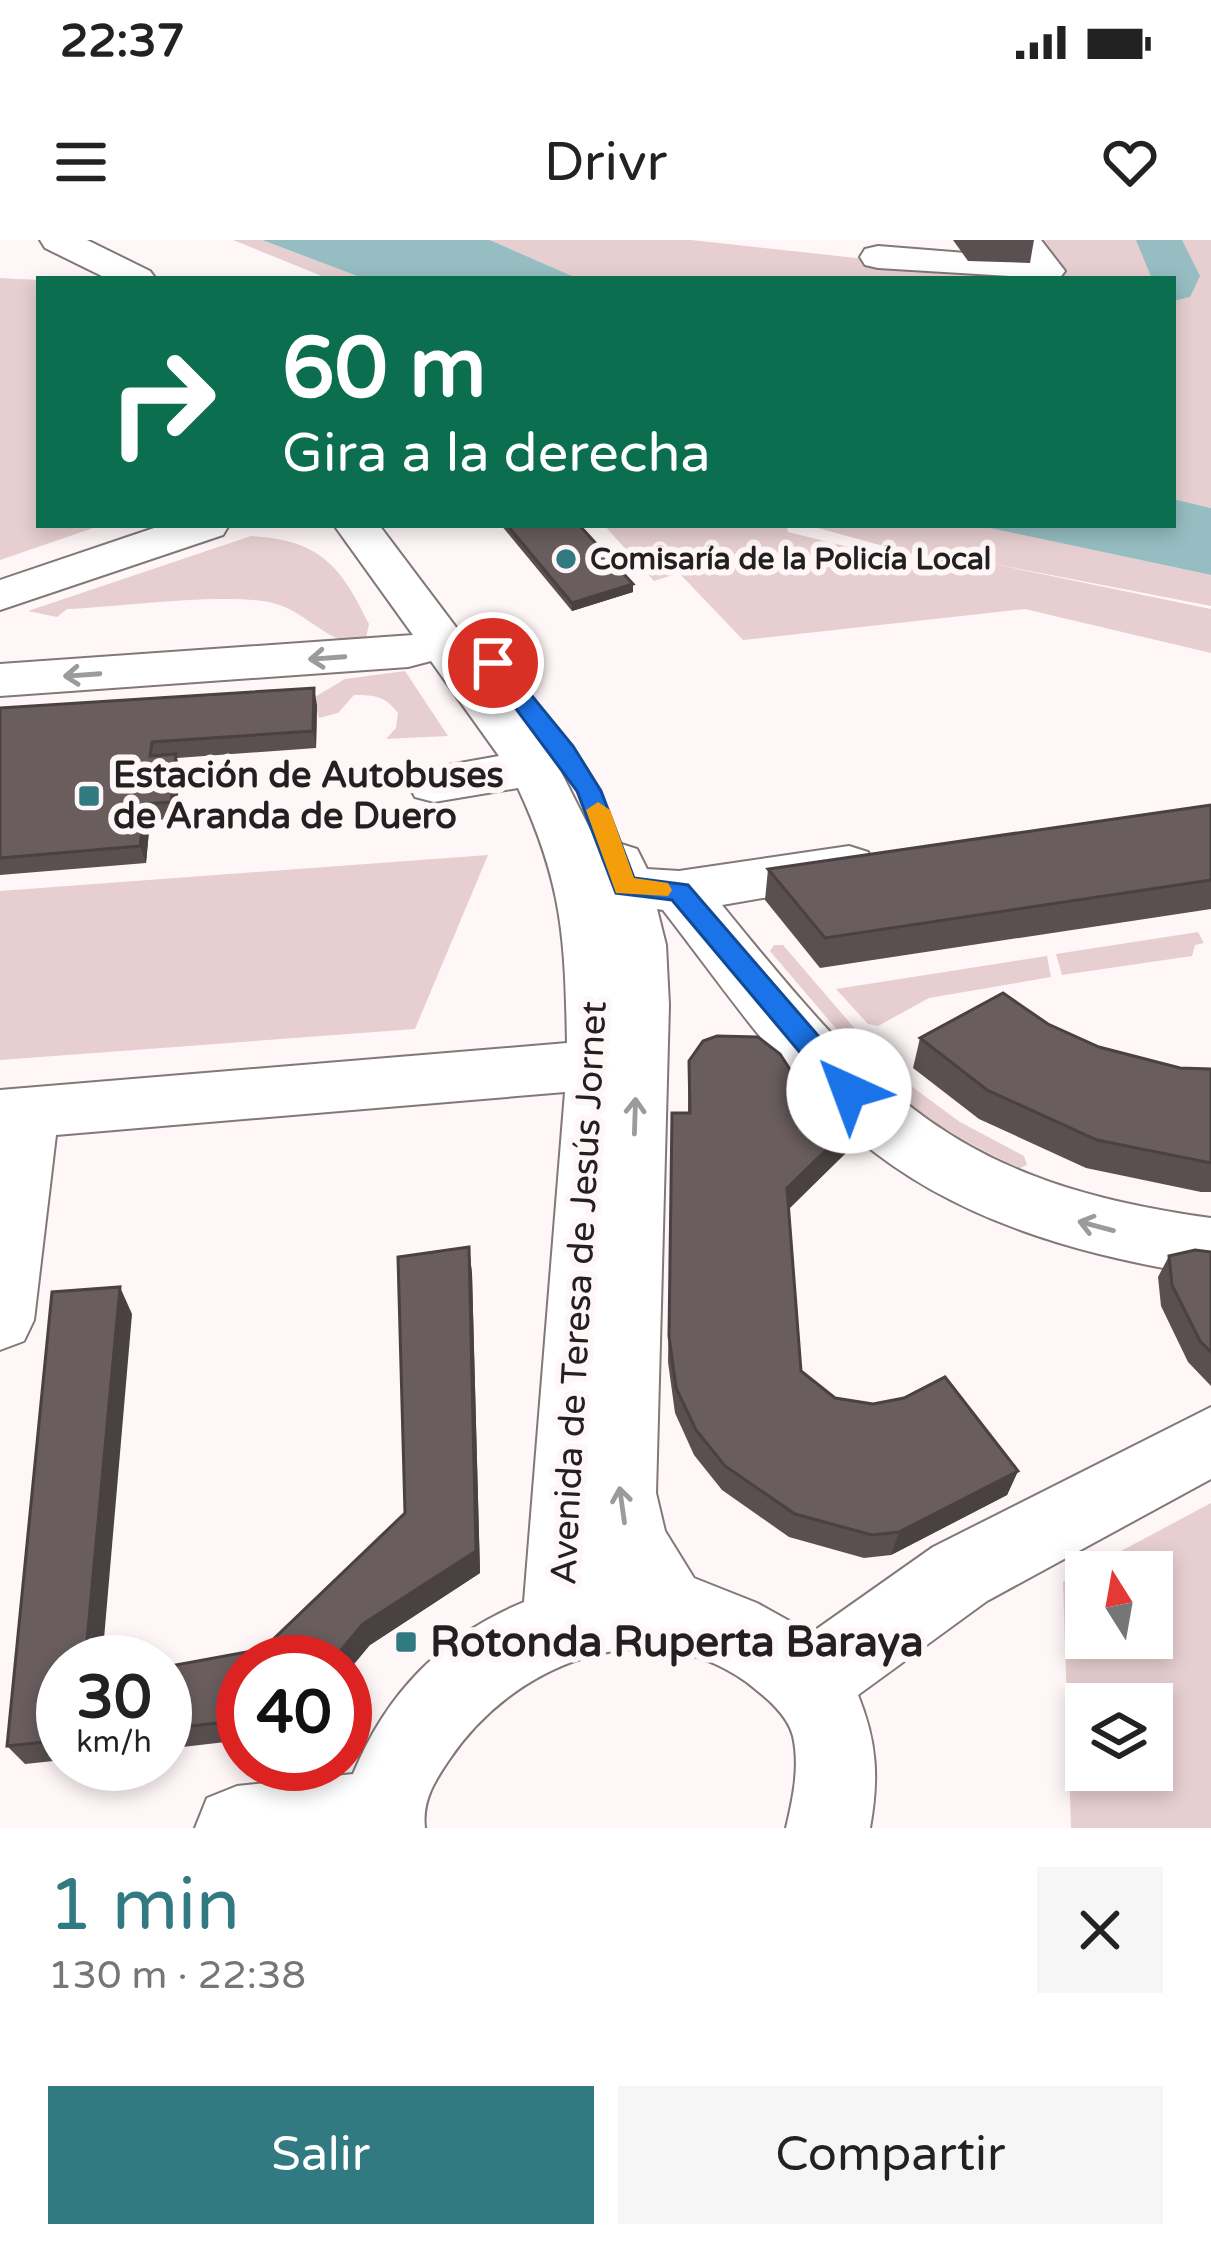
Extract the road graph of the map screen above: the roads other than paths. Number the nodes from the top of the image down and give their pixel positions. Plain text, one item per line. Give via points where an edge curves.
1 (58, 240) edge
2 (1022, 240) edge
3 (878, 257) dead end
4 (131, 276) edge
5 (198, 528) edge
6 (358, 528) edge
7 (393, 528) edge
8 (0, 596) edge
9 (442, 643) junction
10 (0, 680) edge
11 (535, 768) junction
12 (434, 784) dead end
13 (907, 858) edge
14 (652, 889) junction
15 (598, 1065) junction
16 (14, 1114) edge
17 (1211, 1247) edge
18 (0, 1319) edge
19 (1211, 1441) edge
20 (670, 1610) junction
21 (561, 1628) junction
22 (810, 1681) junction
23 (381, 1821) edge
24 (237, 1828) edge
25 (827, 1828) edge

1 - 4 street
2 - 3 street via 1046,271
5 - 8 street
6 - 9 street, Avenida de Teresa de Jesús Jornet
7 - 14 street, Avenida de Teresa de Jesús Jornet via 564,752
9 -> 10 street via 408,652
9 - 11 street, Avenida de Teresa de Jesús Jornet
11 - 12 street
11 - 15 street, Avenida de Teresa de Jesús Jornet via 572,846 589,908
13 - 14 street
17 -> 14 street via 1050,1213 923,1153 878,1120
20 -> 14 street, Avenida de Teresa de Jesús Jornet via 645,1574 619,1493 637,945
15 - 16 street
15 - 21 street, Avenida de Teresa de Jesús Jornet
16 - 18 street
19 - 22 street via 960,1574
20 - 21 street via 624,1610
20 - 22 street via 761,1644
21 - 23 street via 506,1648 446,1694 401,1762
22 - 25 street via 833,1733 839,1776
23 - 24 street

